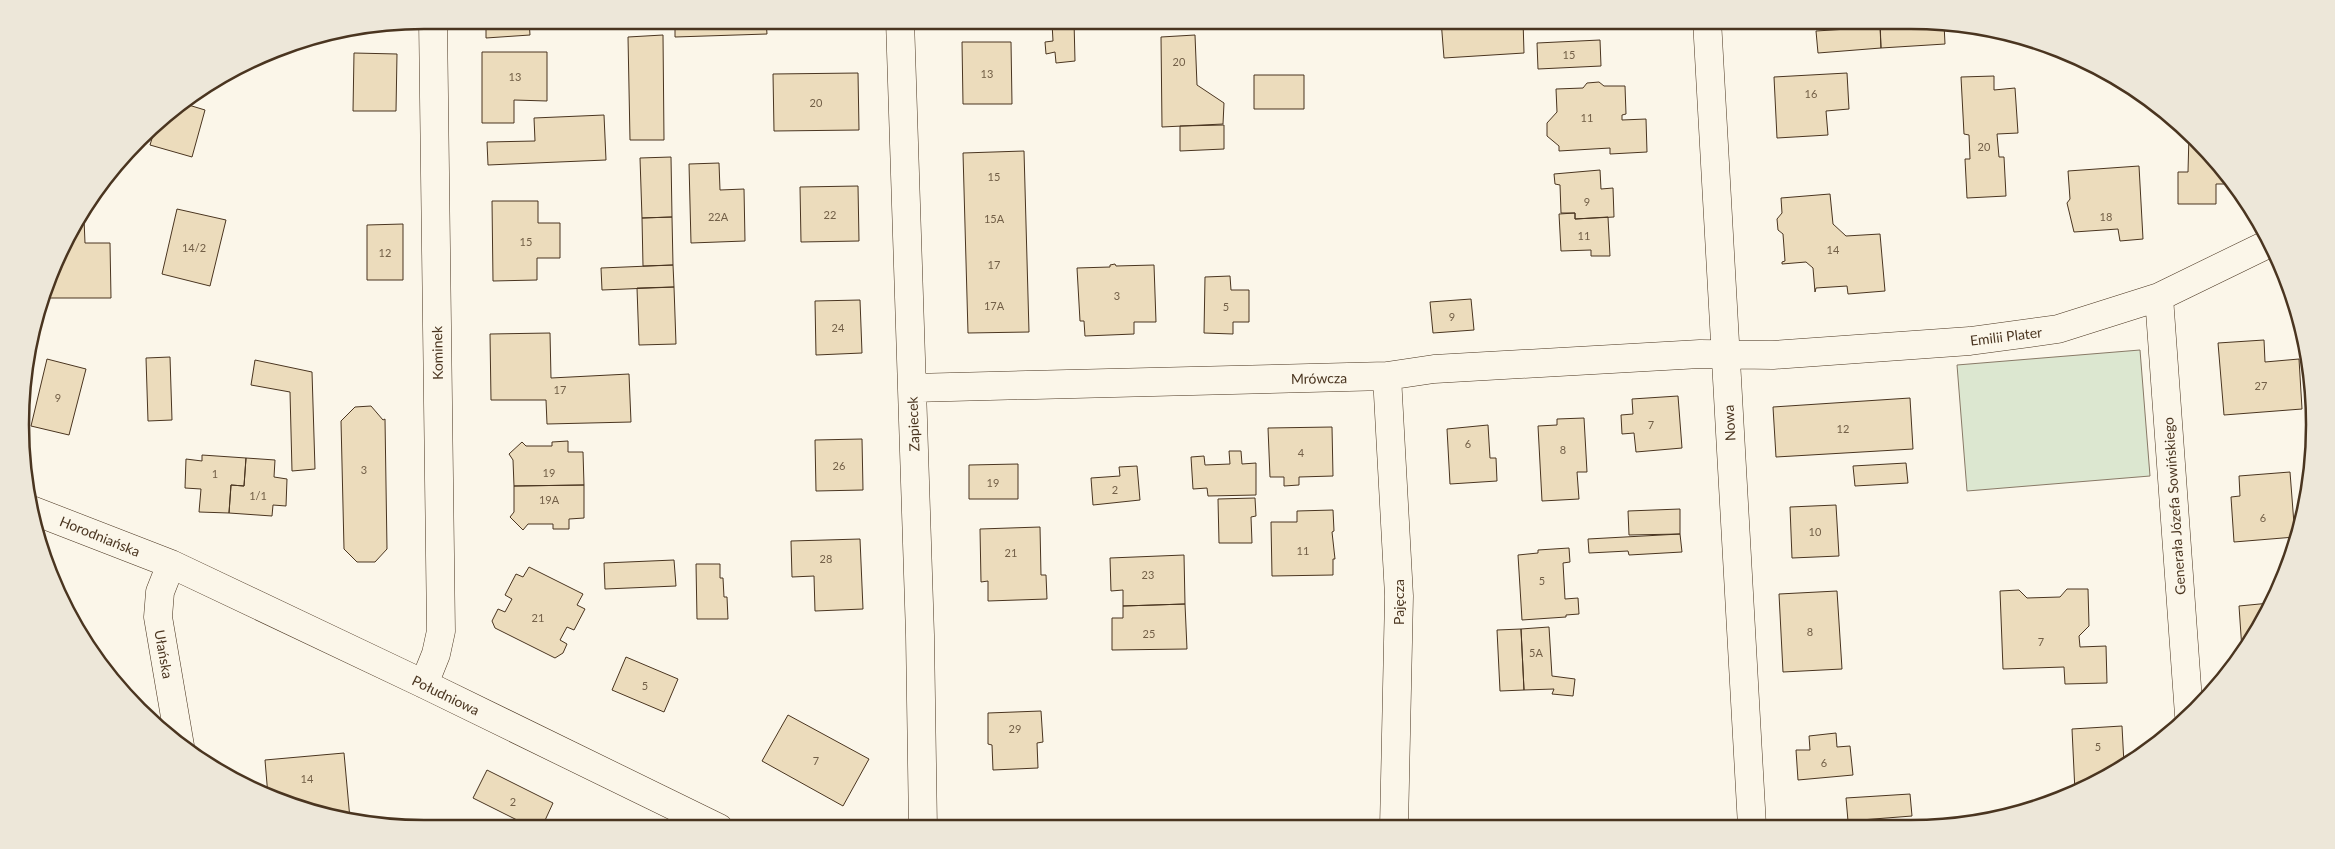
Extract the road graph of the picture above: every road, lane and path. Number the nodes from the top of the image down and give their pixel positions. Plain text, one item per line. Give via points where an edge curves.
1 (433, 29) edge
2 (900, 29) edge
3 (1707, 29) edge
4 (2263, 246) edge
5 (2159, 296) junction
6 (1725, 355) junction
7 (1388, 376) junction
8 (912, 388) junction
9 (39, 513) edge
10 (171, 564) junction
11 (424, 684) junction
12 (2188, 706) edge
13 (178, 733) edge
14 (703, 820) edge
15 (923, 820) edge
16 (1394, 820) edge
17 (1752, 820) edge

1 - 11 street, Kominek via 440,631 436,654
2 - 8 street, Zapiecek
3 - 6 street, Nowa
4 - 5 street, Emilii Plater
5 - 6 street, Emilii Plater via 2058,330 1990,339
5 - 12 street, Generała Józefa Sowińskiego
6 - 7 street, Mrówcza via 1434,369
6 - 17 street, Nowa
7 - 8 street, Mrówcza
7 - 16 street, Pajęcza via 1399,596
8 - 15 street, Zapiecek
9 - 10 street, Horodniańska
10 - 11 street, Południowa
10 - 13 street, Ułańska via 160,592 158,617
11 - 14 street, Południowa

